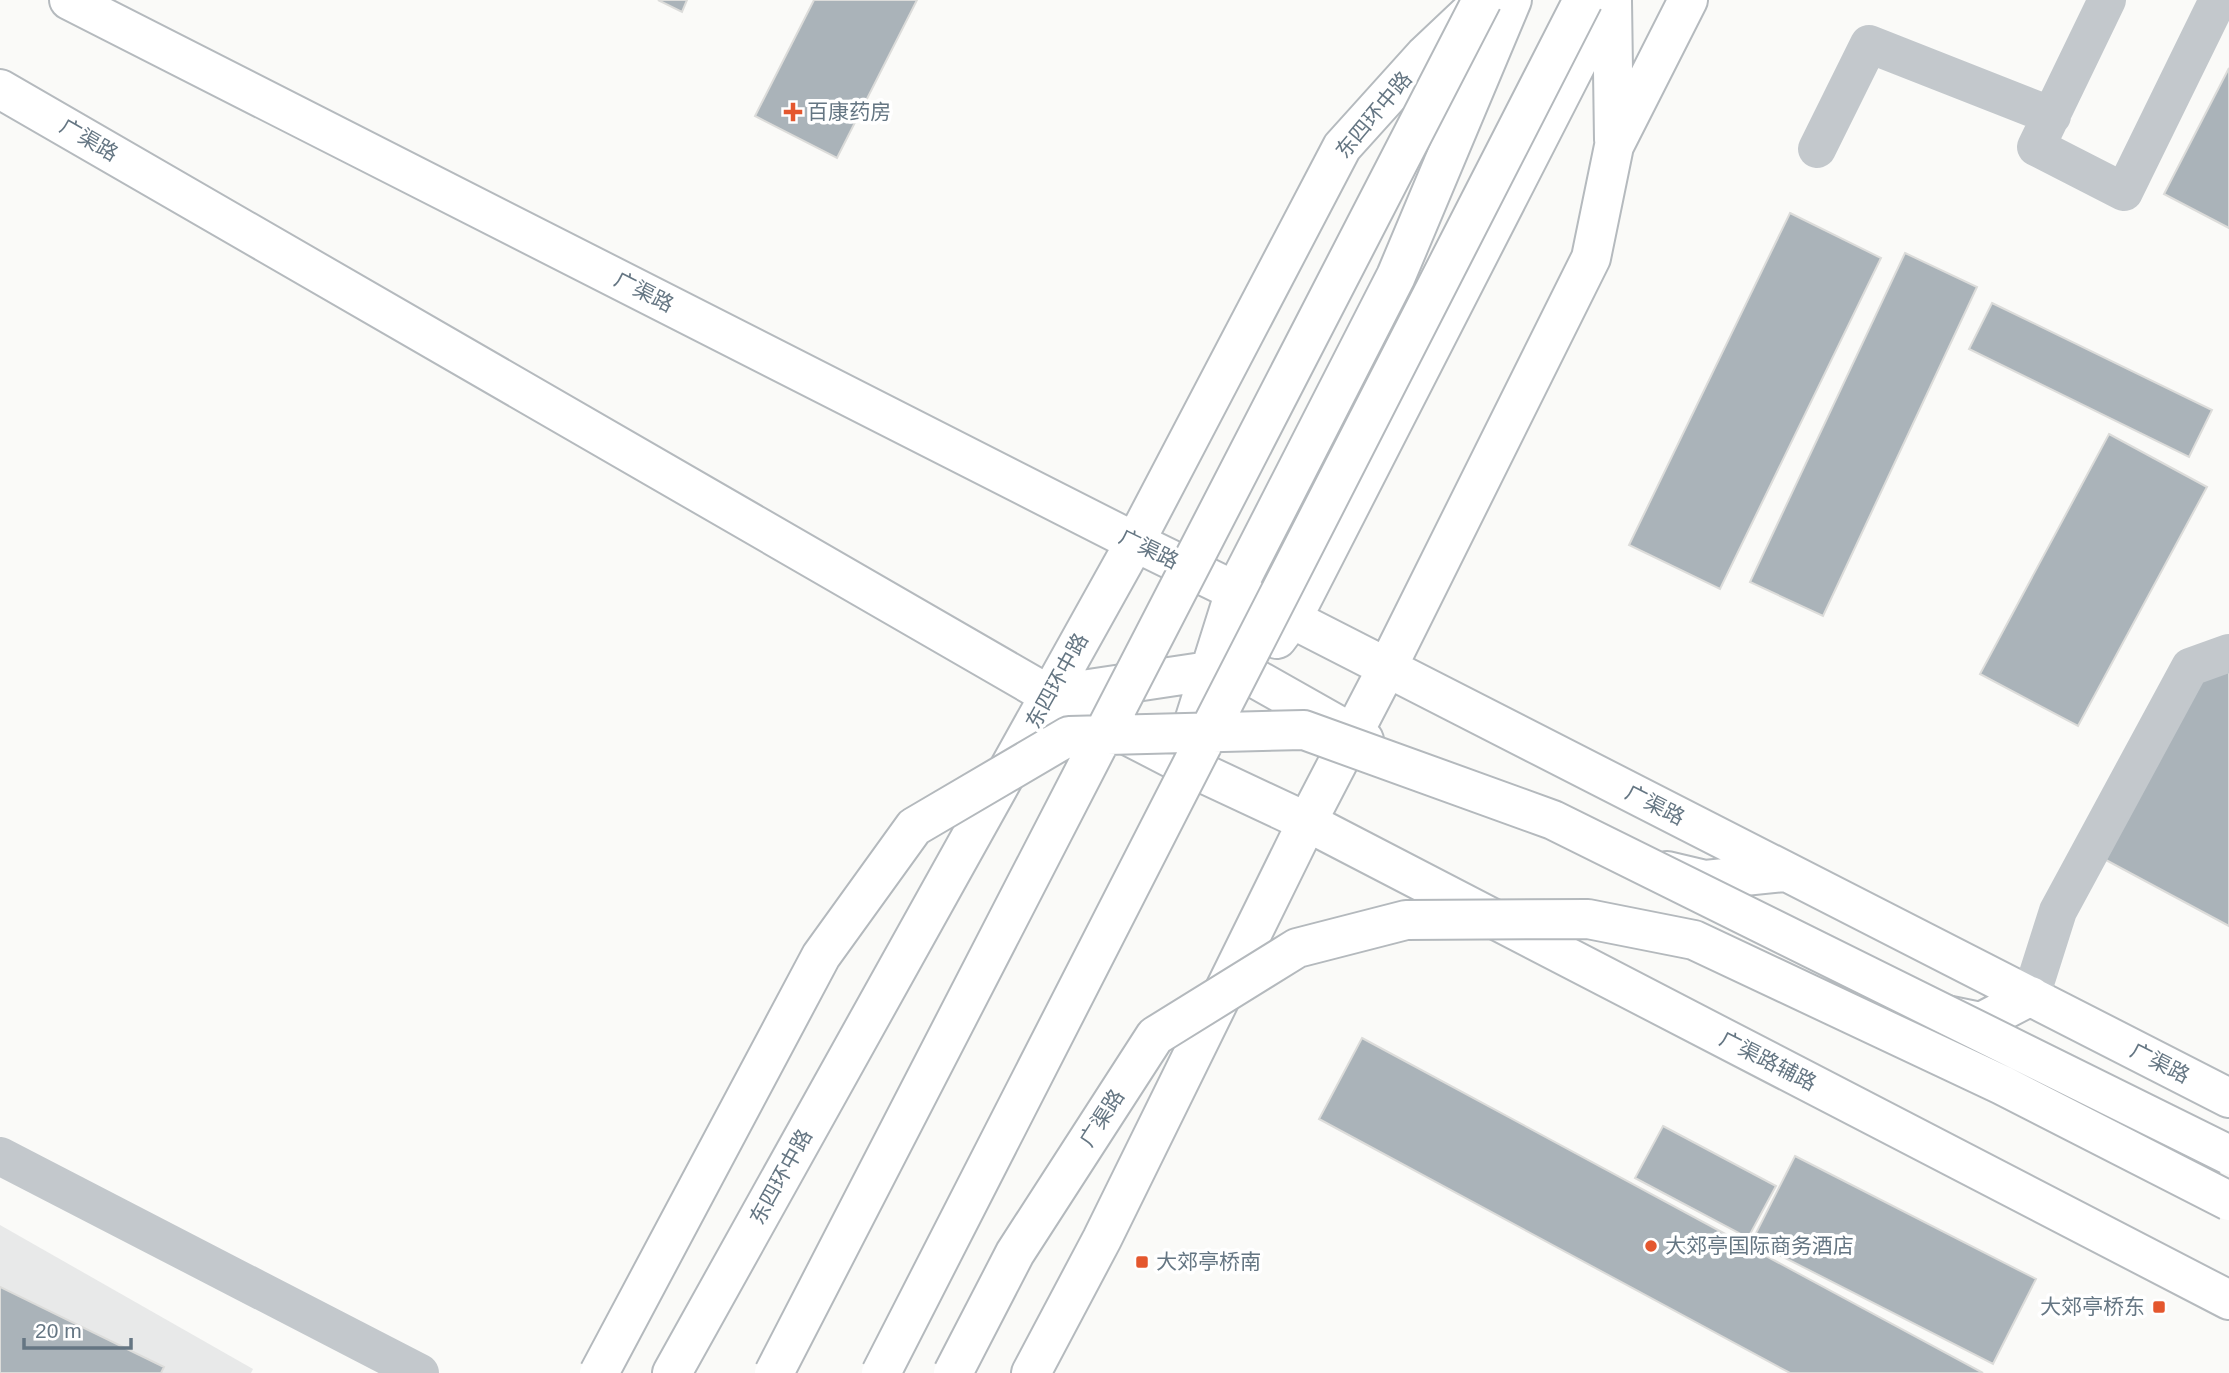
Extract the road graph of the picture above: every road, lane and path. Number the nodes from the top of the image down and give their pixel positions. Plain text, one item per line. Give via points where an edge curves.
1 (69, 0) edge
2 (1454, 0) edge
3 (1483, 0) edge
4 (1512, 0) edge
5 (1583, 0) edge
6 (1611, 0) edge
7 (1688, 0) edge
8 (2107, 0) edge
9 (2218, 0) edge
10 (1425, 55) junction
11 (0, 89) edge
12 (2052, 116) junction
13 (1614, 146) junction
14 (1817, 149) dead end
15 (1396, 276) junction
16 (1453, 305) junction
17 (1135, 542) junction
18 (1235, 591) junction
19 (1292, 620) junction
20 (2229, 653) edge
21 (1387, 668) junction
22 (1209, 671) junction
23 (1249, 675) junction
24 (1049, 695) junction
25 (1353, 734) junction
26 (1181, 762) junction
27 (1307, 822) junction
28 (1588, 850) junction
29 (1785, 872) junction
30 (2031, 996) joint
31 (2229, 1098) edge
32 (2229, 1155) edge
33 (0, 1156) edge
34 (2229, 1201) edge
35 (2229, 1300) edge
36 (420, 1373) edge
37 (599, 1373) edge
38 (672, 1373) edge
39 (774, 1373) edge
40 (881, 1373) edge
41 (953, 1373) edge
42 (1031, 1373) edge

1 - 17 main road, 广渠路
2 - 10 street, 东四环中路
3 - 10 main road
3 - 39 main road, 东四环中路, bridge
4 - 15 main road
5 - 40 main road, bridge
6 - 13 main road
6 - 16 main road
7 - 13 main road
8 - 12 street
9 - 12 street via 2124,192 2036,147
10 - 17 main road, 东四环中路 via 1342,148
11 - 24 main road, 广渠路
12 - 14 street via 1869,44
13 - 21 main road via 1591,258
15 - 16 main road
15 - 18 main road
16 - 19 main road
17 - 18 main road, 广渠路
17 - 24 main road, 东四环中路
18 - 19 main road, 广渠路
18 - 22 main road
19 - 21 main road, 广渠路
19 - 23 main road
20 - 30 street via 2190,667 2058,911
21 - 25 main road
21 - 29 main road, 广渠路
22 - 23 main road
22 - 24 main road
22 - 26 main road
23 - 25 main road
23 - 26 main road
24 - 26 main road, 广渠路
24 - 38 main road, 东四环中路
25 - 27 main road
25 - 28 main road
26 - 27 main road, 广渠路
27 - 35 main road, 广渠路辅路
27 - 42 main road
28 - 29 main road via 1705,880
28 - 30 main road via 1911,1008 1981,1022
29 - 31 main road, 广渠路
32 - 37 main road, bridge via 1553,820 1330,739 1304,730 1069,736 914,827 821,956
33 - 36 street
34 - 41 main road, 广渠路, bridge via 2002,1085 1694,940 1588,919 1406,920 1297,948 1155,1036 1016,1253

